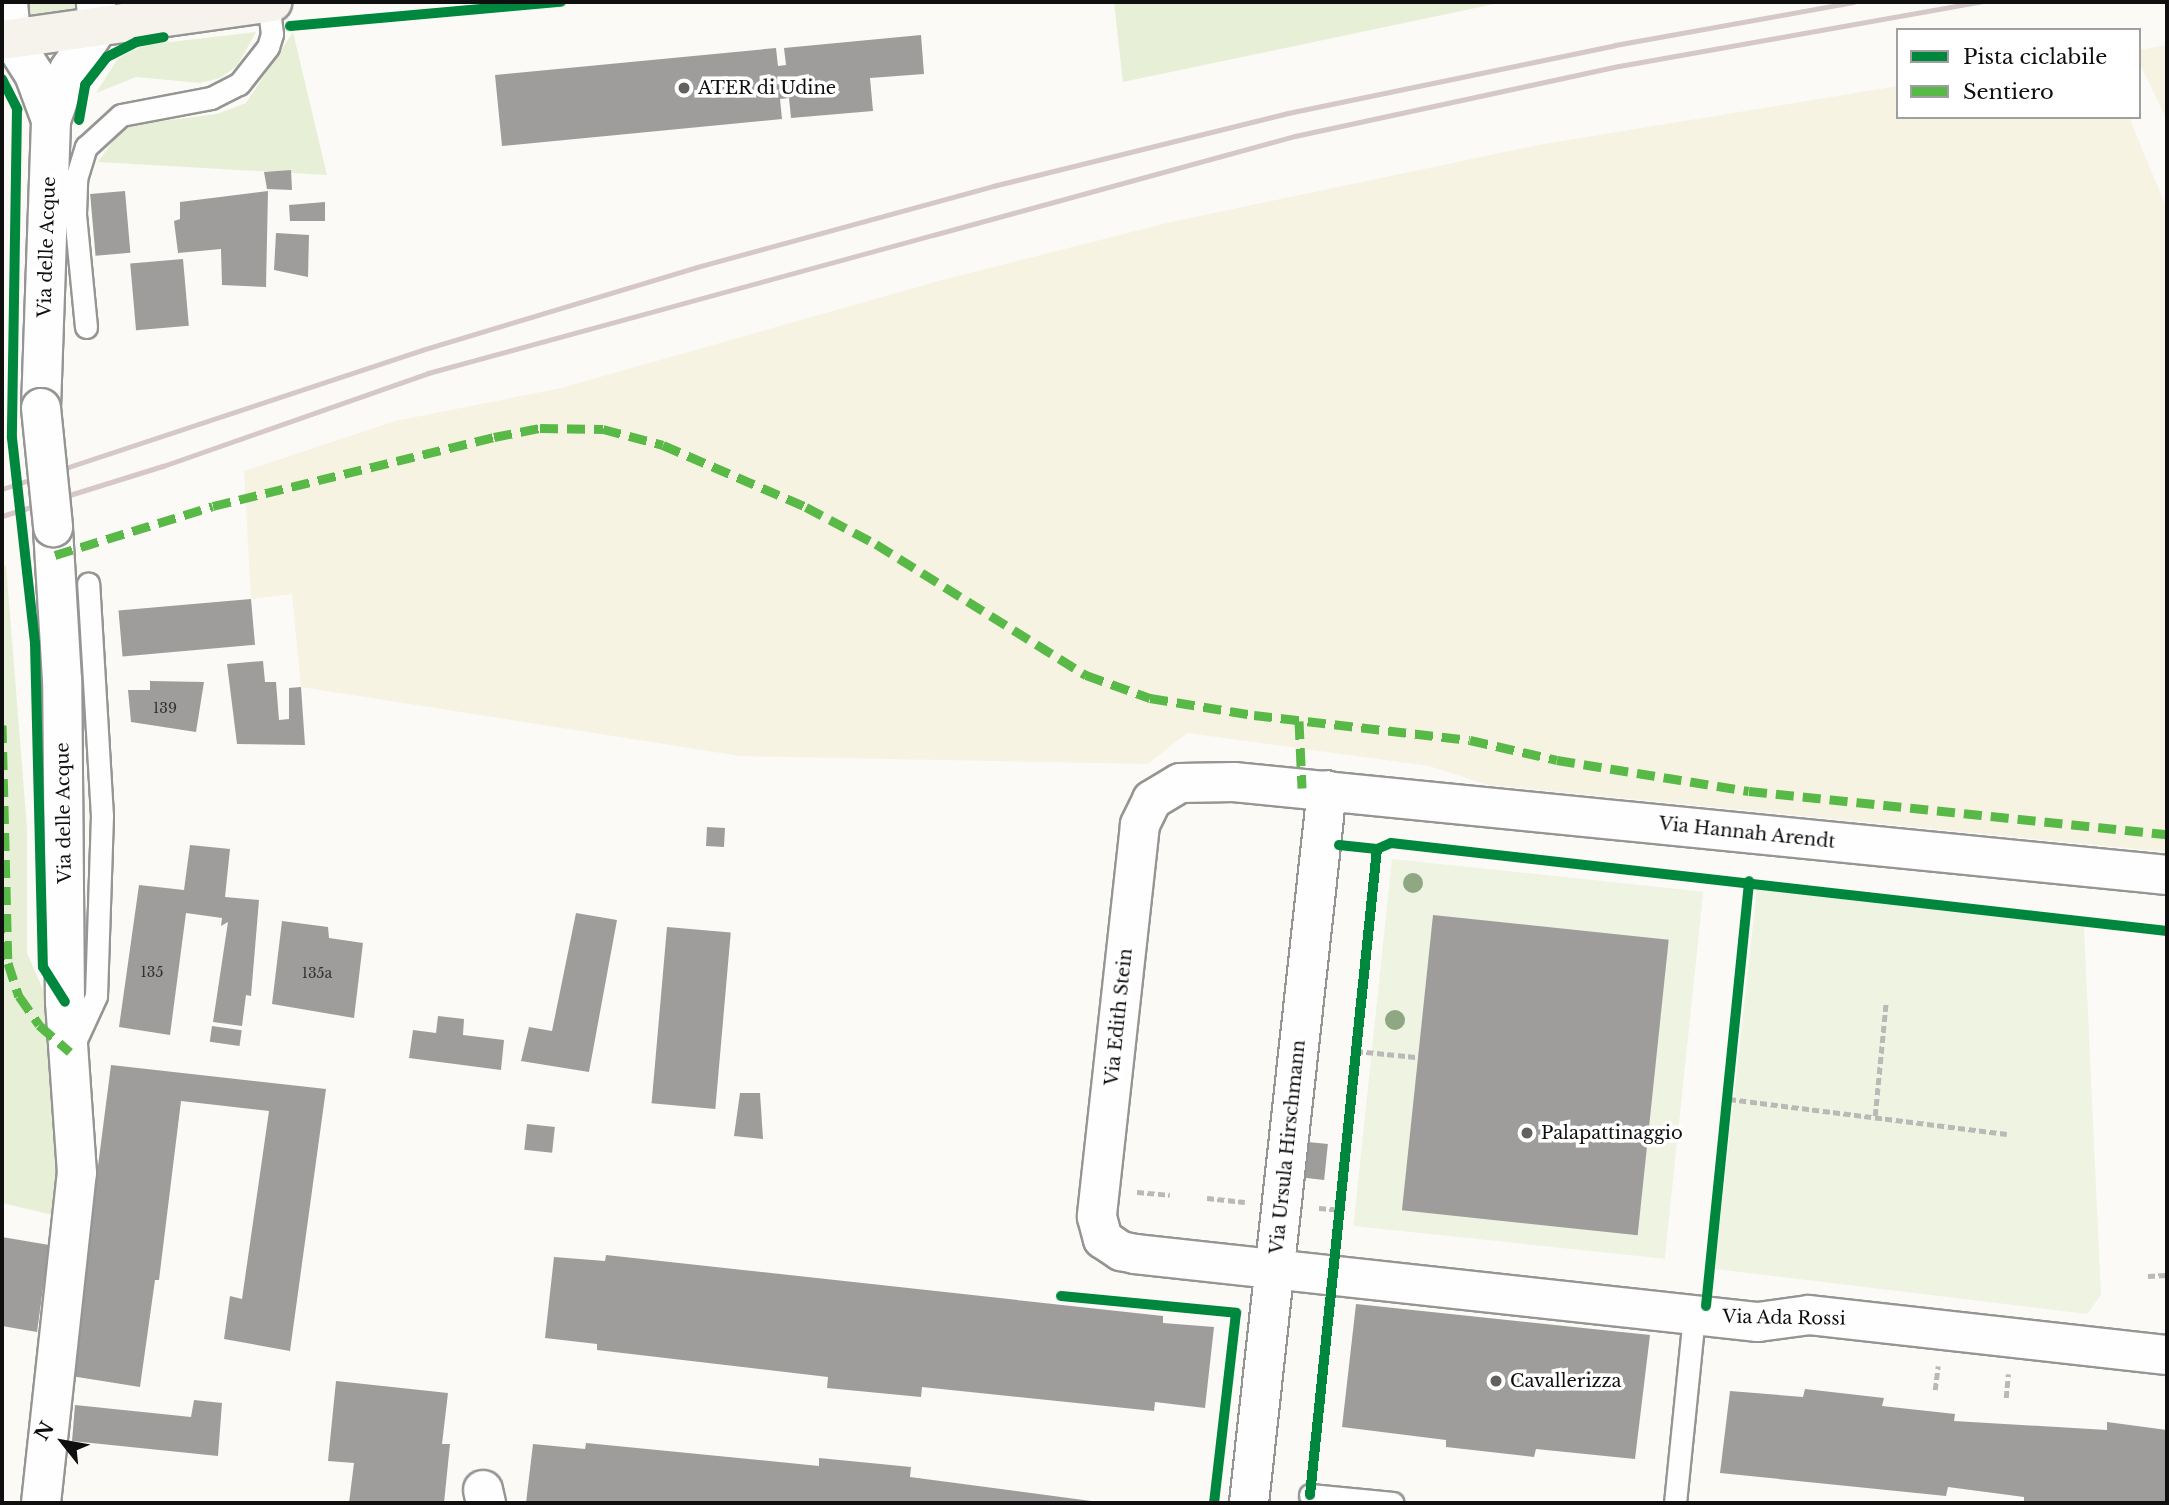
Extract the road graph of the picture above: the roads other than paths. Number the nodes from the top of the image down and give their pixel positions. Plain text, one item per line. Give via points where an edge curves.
1 (269, 2) edge
2 (97, 15) edge
3 (6, 35) edge
4 (51, 120) junction
5 (86, 327) dead end
6 (88, 583) dead end
7 (1327, 790) junction
8 (2167, 876) edge
9 (70, 1052) junction
10 (1275, 1269) junction
11 (1694, 1315) junction
12 (2167, 1354) edge
13 (1310, 1495) dead end
14 (41, 1503) edge
15 (1249, 1503) edge
16 (1393, 1503) edge
17 (1675, 1503) edge

1 - 2 street
1 - 5 lane via 272,34 268,47 239,84 211,98 121,115 86,148 76,179 75,236
2 - 3 street
2 - 4 street, Via delle Acque via 69,70
3 - 4 street, Via delle Acque via 34,74
4 - 9 street, Via delle Acque, bridge via 41,408 62,680 65,1002
6 - 9 lane via 102,816 96,996
7 - 8 street, Via Hannah Arendt
7 - 10 street, Via Ursula Hirschmann
7 - 10 street, Via Edith Stein via 1199,779 1165,789 1143,815 1097,1205 1099,1232 1121,1251
9 - 14 street, Via delle Acque via 77,1173
10 - 11 street, Via Ada Rossi
10 - 15 street, Via Ursula Hirschmann
11 - 12 street, Via Ada Rossi via 1758,1322 1809,1315
11 - 17 lane
13 - 16 lane

